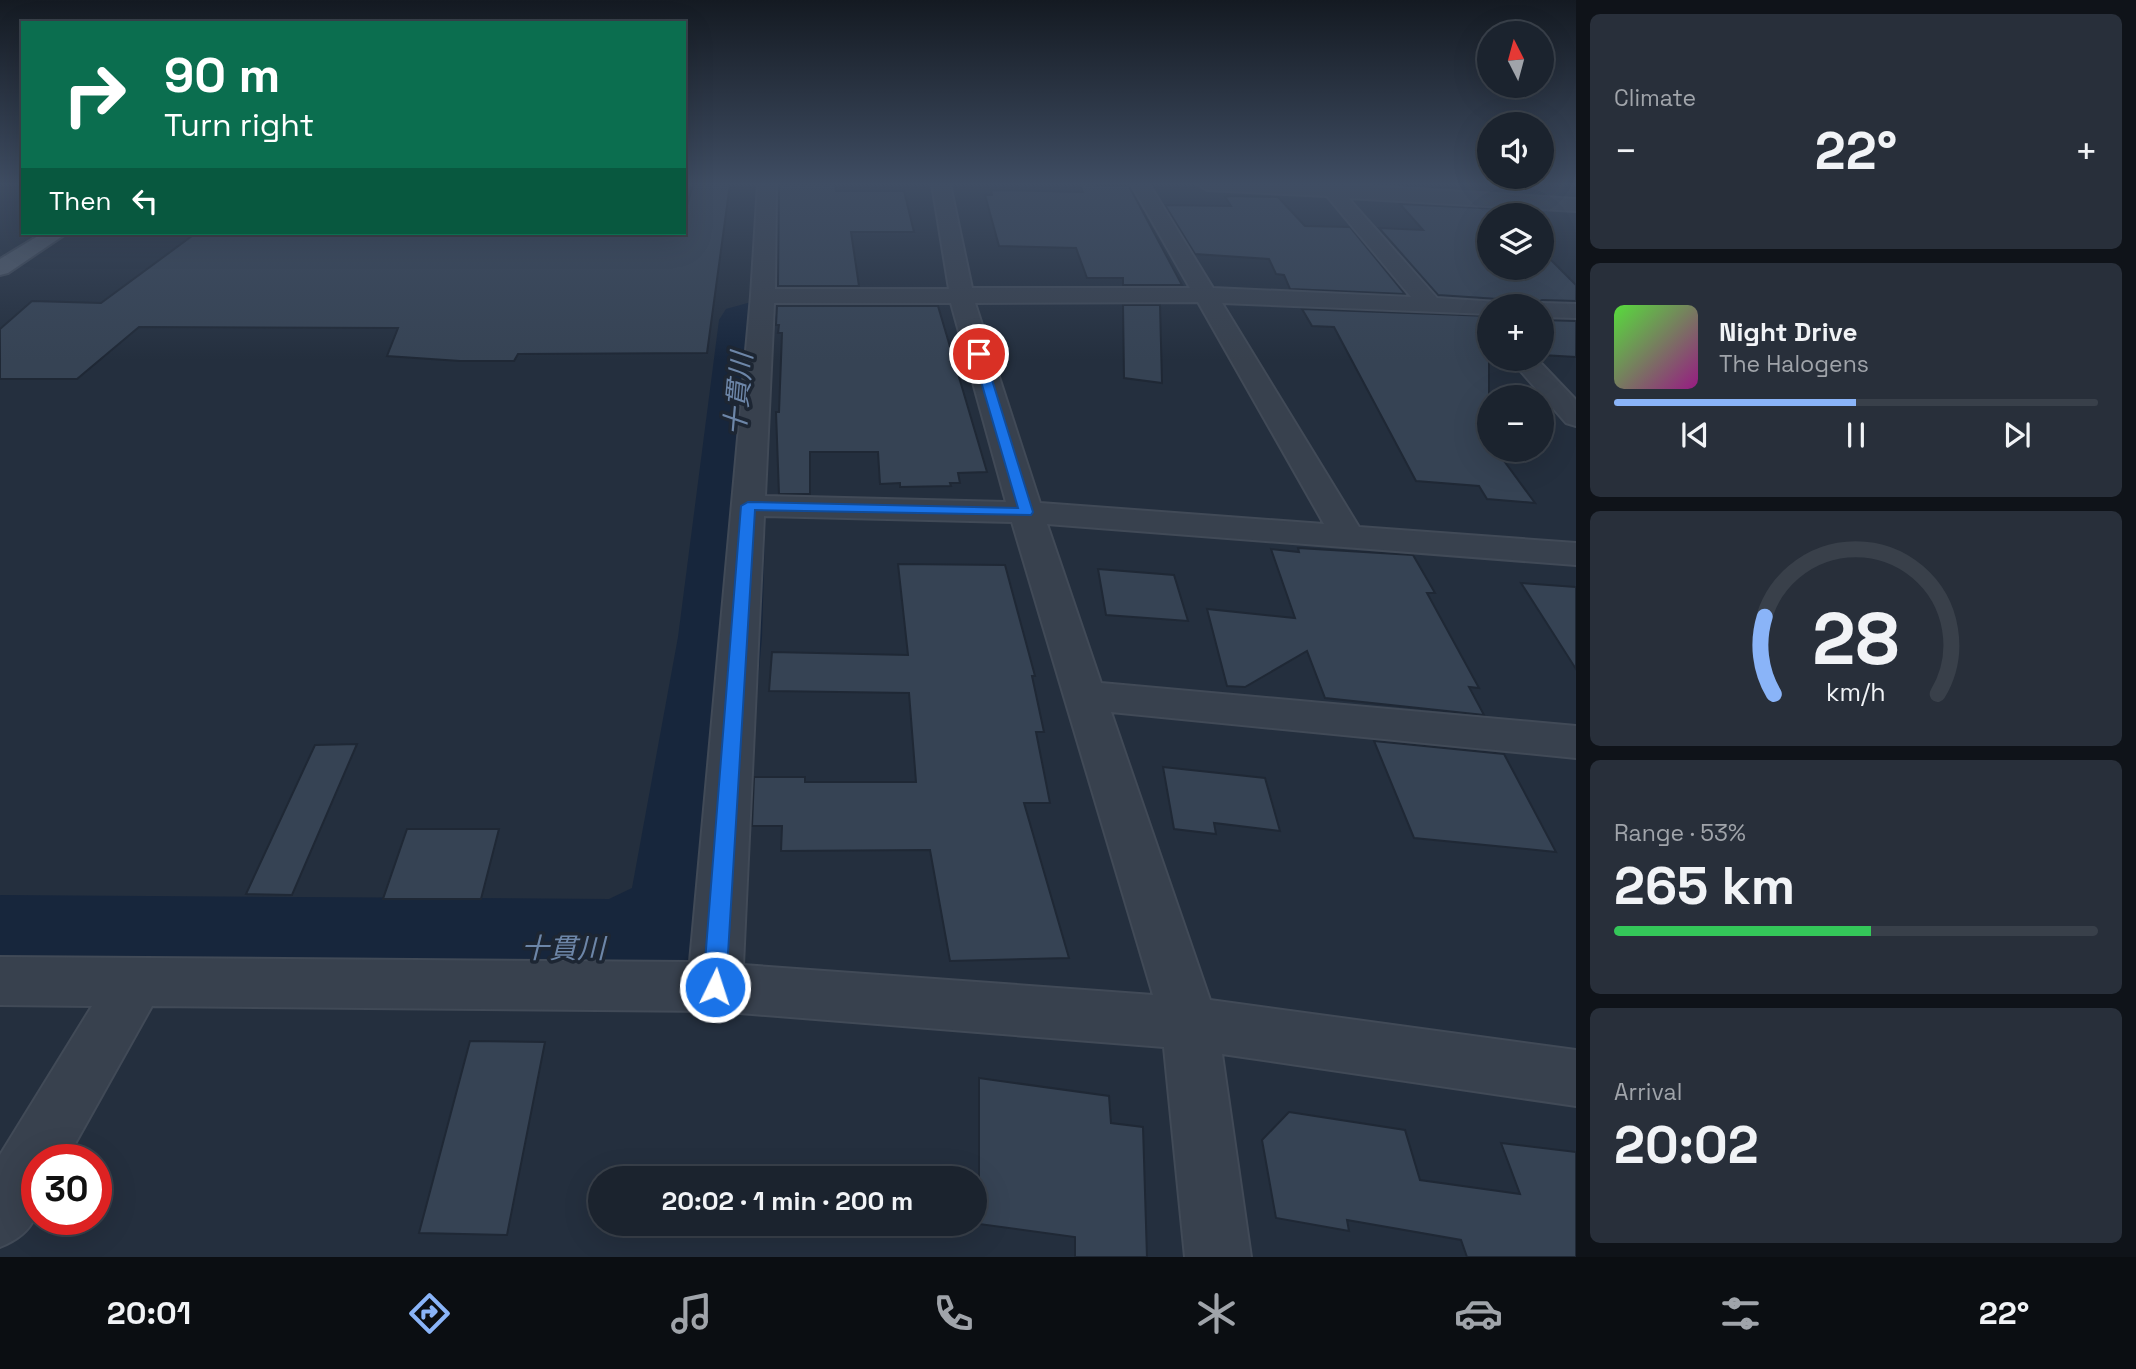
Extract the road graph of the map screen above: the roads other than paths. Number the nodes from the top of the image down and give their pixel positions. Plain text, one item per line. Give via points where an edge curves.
1 (41, 243) edge
2 (765, 243) edge
3 (951, 243) edge
4 (1174, 243) edge
5 (1377, 243) edge
6 (1, 267) edge
7 (960, 293) junction
8 (1204, 295) junction
9 (763, 296) junction
10 (1430, 304) junction
11 (1477, 311) edge
12 (1554, 311) edge
13 (1576, 312) edge
14 (1534, 371) edge
15 (1576, 417) edge
16 (748, 506) junction
17 (1026, 512) junction
18 (1348, 537) junction
19 (1576, 554) edge
20 (1084, 695) junction
21 (1576, 742) edge
22 (0, 981) edge
23 (136, 981) junction
24 (715, 987) junction
25 (1190, 1023) junction
26 (1576, 1078) edge
27 (0, 1215) edge
28 (1218, 1257) edge

1 - 6 main road
2 - 9 street
3 - 7 street
4 - 8 street
5 - 10 street
7 - 8 street
7 - 9 street
7 - 17 street
8 - 10 street
8 - 18 street
9 - 16 street
10 - 11 street
12 - 13 street
14 - 15 street
16 - 17 street
16 - 24 street
17 - 18 street
17 - 20 street
18 - 19 street
20 - 21 street
20 - 25 street
22 - 23 street
23 - 24 street
23 - 27 street
24 - 25 street
25 - 26 street
25 - 28 street

